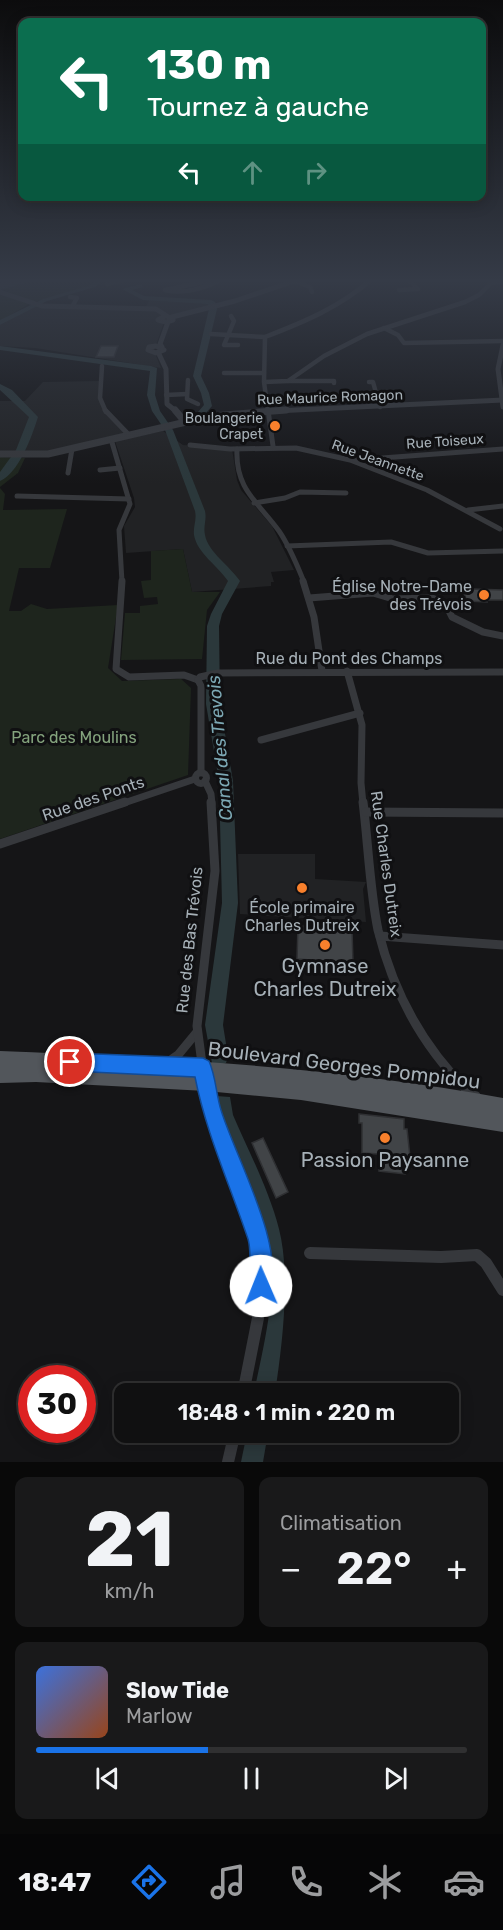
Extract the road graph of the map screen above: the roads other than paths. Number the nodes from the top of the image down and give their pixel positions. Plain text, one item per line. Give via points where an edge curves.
1 (152, 347) edge
2 (265, 347) edge
3 (341, 347) edge
4 (502, 347) edge
5 (160, 350) joint
6 (102, 366) dead end
7 (264, 373) junction
8 (224, 374) dead end
9 (188, 380) dead end
10 (288, 381) junction
11 (264, 382) junction
12 (369, 382) dead end
13 (334, 383) dead end
14 (187, 394) junction
15 (166, 395) junction
16 (503, 400) edge
17 (198, 404) dead end
18 (380, 407) junction
19 (503, 407) edge
20 (268, 411) junction
21 (186, 422) junction
22 (129, 435) junction
23 (111, 439) junction
24 (190, 445) dead end
25 (273, 446) junction
26 (72, 449) junction
27 (237, 449) junction
28 (503, 449) edge
29 (0, 454) edge
30 (353, 461) junction
31 (120, 468) junction
32 (100, 470) dead end
33 (68, 473) dead end
34 (346, 493) dead end
35 (17, 496) dead end
36 (129, 499) junction
37 (254, 502) junction
38 (503, 506) edge
39 (467, 510) junction
40 (501, 529) dead end
41 (286, 546) junction
42 (503, 551) edge
43 (309, 598) junction
44 (503, 636) edge
45 (322, 671) junction
46 (347, 671) junction
47 (503, 672) edge
48 (201, 678) junction
49 (360, 713) junction
50 (261, 740) dead end
51 (200, 778) junction
52 (366, 812) junction
53 (503, 813) edge
54 (0, 844) edge
55 (380, 936) junction
56 (503, 945) edge
57 (197, 1032) junction
58 (0, 1059) edge
59 (163, 1066) junction
60 (0, 1075) edge
61 (204, 1075) junction
62 (482, 1103) junction
63 (503, 1107) edge
64 (503, 1123) edge
65 (310, 1253) dead end
66 (503, 1290) edge
67 (245, 1383) edge
68 (232, 1443) edge
69 (228, 1462) edge

1 - 5 street via 148,350
2 - 7 street
3 - 10 street
4 - 16 street via 498,369
5 - 15 street via 166,369
6 - 22 street via 100,403
7 - 8 street
7 - 11 street
9 - 14 street
10 - 11 street
10 - 13 street
11 - 20 street
12 - 18 street via 373,382
14 - 15 street
14 - 17 street via 189,402
15 - 21 street via 167,404
16 - 18 street, Rue Maurice Romagon
16 - 19 street
18 - 20 street, Rue Maurice Romagon
20 - 21 street, Rue Maurice Romagon
20 - 25 street
21 - 22 street, Rue Maurice Romagon
22 - 23 street, Rue Maurice Romagon
23 - 26 street, Rue Maurice Romagon
23 - 31 street
24 - 27 street, Rue Jeannette
25 - 27 street, Rue Jeannette
25 - 30 street, Rue Jeannette via 322,452
26 - 29 street, Rue Maurice Romagon via 48,454
26 - 33 street
27 - 37 street via 241,484
28 - 30 street, Rue Toiseux
30 - 39 street, Rue Jeannette
31 - 32 street
31 - 36 street
34 - 37 street via 300,492
35 - 36 street
36 - 48 street, Rue du Pont des Champs via 129,509 118,530 123,582 116,669 129,677
37 - 41 street via 280,532
38 - 39 street
39 - 40 street, Rue Jeannette
41 - 42 street via 391,542 428,553
41 - 43 street
43 - 44 street via 373,593 393,599 432,598 446,605 452,617 483,632
43 - 45 street
45 - 46 street, Rue du Pont des Champs
45 - 48 street, Rue du Pont des Champs via 218,673
46 - 47 street, Rue du Pont des Champs
46 - 49 street, Rue Charles Dutreix
48 - 51 street, Rue des Bas Trévois
49 - 50 street
49 - 52 street, Rue Charles Dutreix via 361,783
51 - 54 street, Rue des Ponts
51 - 57 street, Rue des Bas Trévois via 211,794 215,871
52 - 53 street
52 - 55 street, Rue Charles Dutreix
55 - 56 street
55 - 62 street, Rue Charles Dutreix via 394,983 430,1049
57 - 59 street, Rue des Bas Trévois via 178,1056
57 - 61 street, Rue des Bas Trévois
58 - 59 main road, Boulevard Georges Pompidou
59 - 61 main road, Boulevard Georges Pompidou
60 - 61 main road, Boulevard Georges Pompidou
61 - 62 main road, Boulevard Georges Pompidou via 356,1084
61 - 64 main road, Boulevard Georges Pompidou
61 - 67 street, Rue des Bas Trévois via 211,1110 260,1242 258,1318
62 - 63 main road, Boulevard Georges Pompidou
65 - 66 street via 477,1255
68 - 69 street

